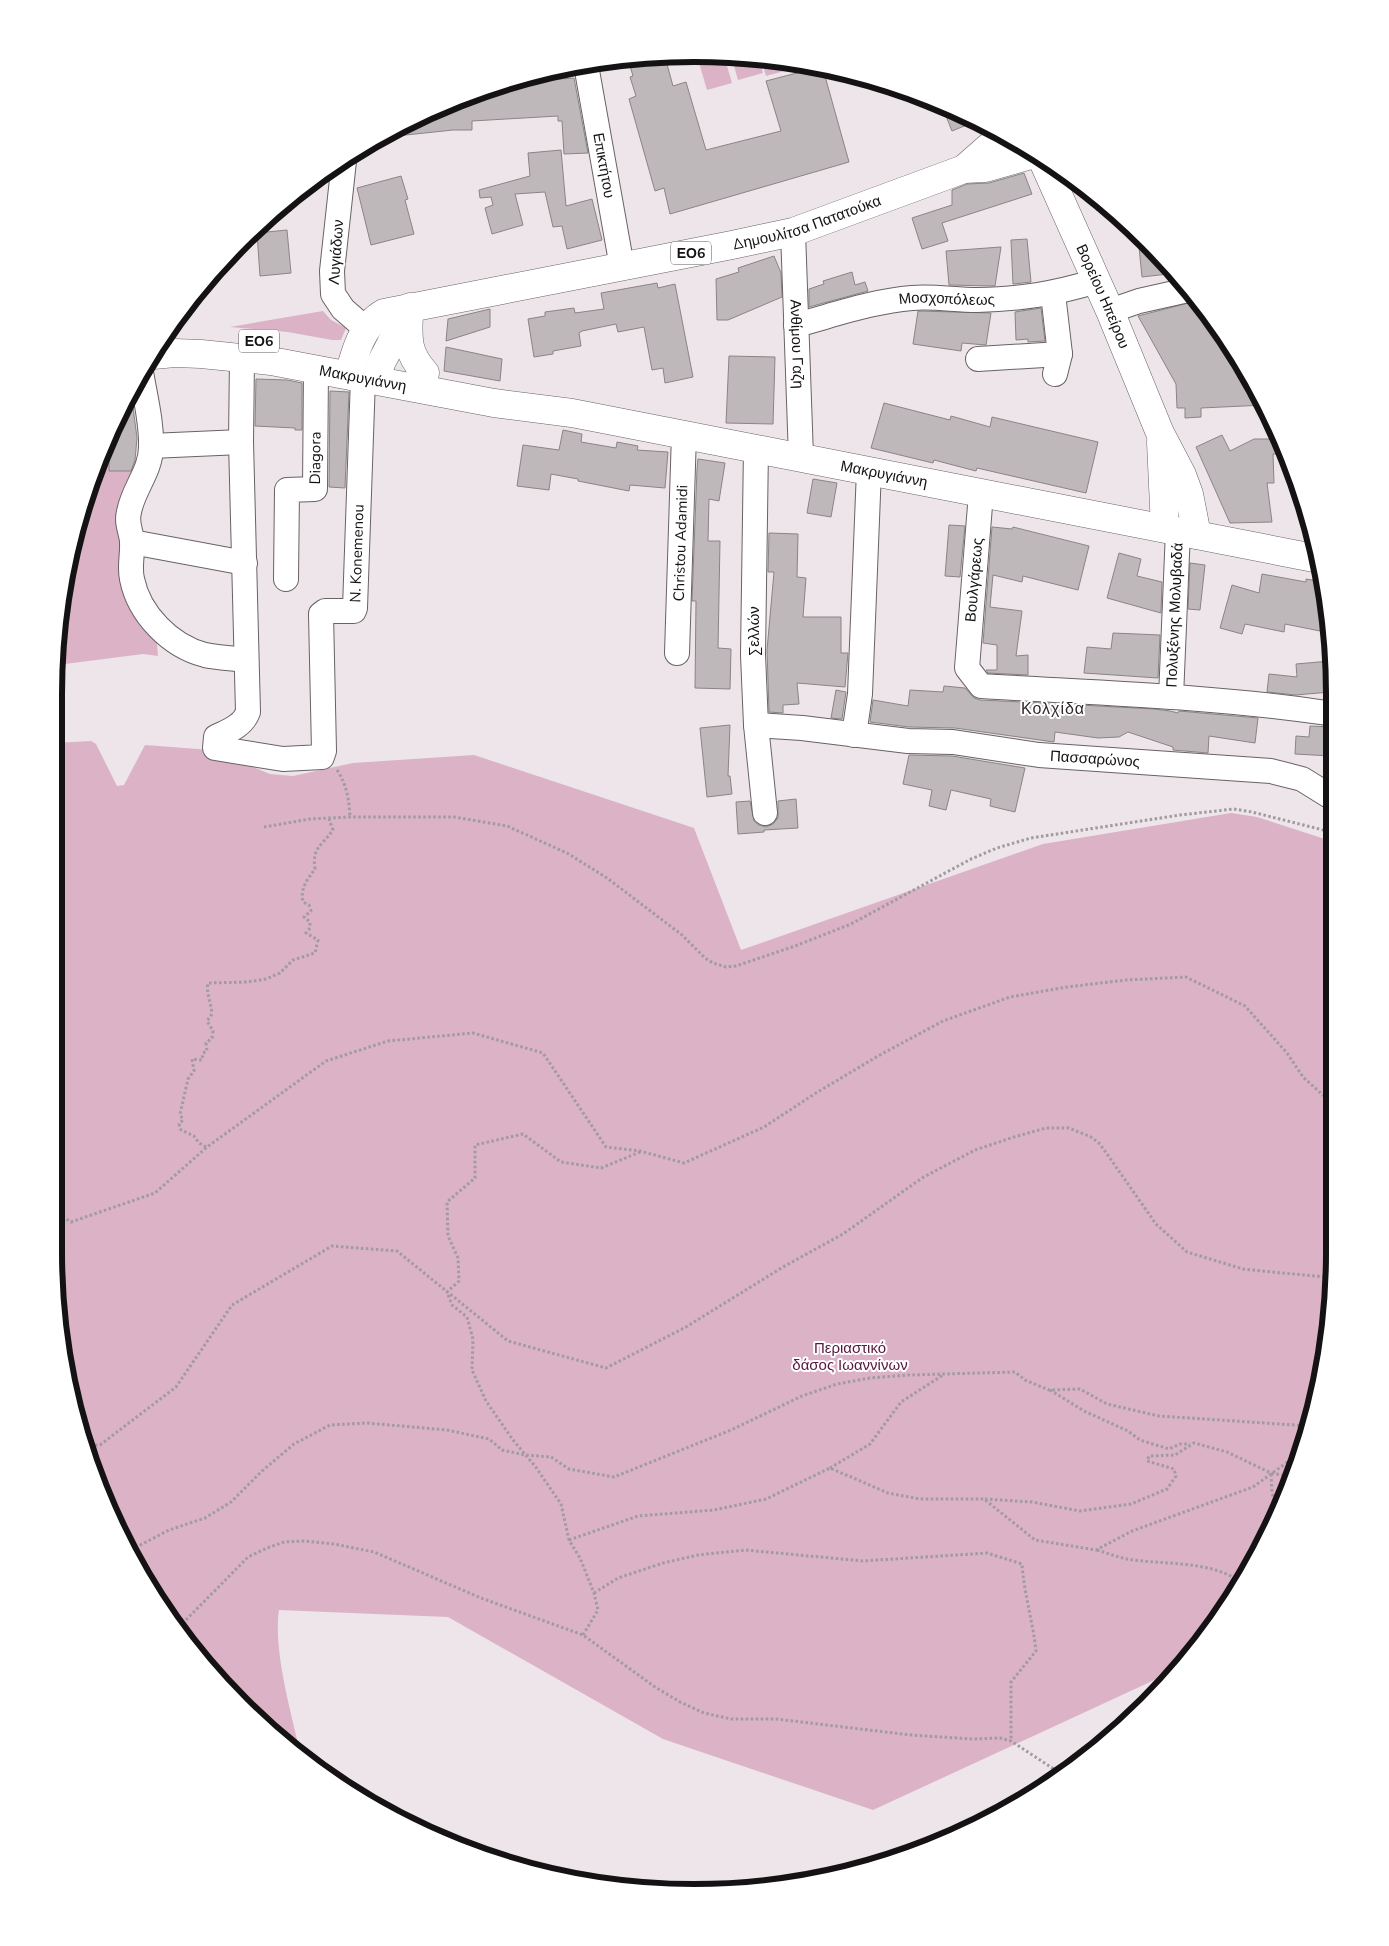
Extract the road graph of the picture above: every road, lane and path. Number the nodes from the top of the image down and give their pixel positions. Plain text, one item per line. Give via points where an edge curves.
1 (587, 72) edge
2 (1000, 142) edge
3 (1026, 156) edge
4 (343, 169) edge
5 (964, 170) junction
6 (1047, 170) edge
7 (793, 232) junction
8 (622, 267) junction
9 (1097, 281) junction
10 (1181, 291) edge
11 (1053, 294) junction
12 (410, 308) junction
13 (1110, 311) junction
14 (796, 325) junction
15 (366, 329) junction
16 (172, 339) edge
17 (162, 354) edge
18 (242, 358) junction
19 (978, 359) dead end
20 (316, 369) junction
21 (364, 371) junction
22 (425, 373) junction
23 (143, 386) edge
24 (572, 413) junction
25 (684, 434) junction
26 (242, 442) junction
27 (151, 446) junction
28 (756, 448) junction
29 (801, 457) junction
30 (869, 470) junction
31 (981, 493) junction
32 (1180, 531) junction
33 (132, 542) junction
34 (1311, 557) edge
35 (245, 563) junction
36 (286, 580) dead end
37 (677, 653) dead end
38 (246, 660) junction
39 (966, 668) joint
40 (1171, 697) junction
41 (1326, 713) edge
42 (756, 725) junction
43 (854, 735) junction
44 (322, 757) junction
45 (1326, 794) edge
46 (766, 814) dead end
47 (350, 817) junction
48 (329, 819) junction
49 (264, 827) dead end
50 (1326, 831) edge
51 (1326, 1096) edge
52 (206, 1147) junction
53 (640, 1152) junction
54 (62, 1216) edge
55 (1325, 1277) edge
56 (447, 1292) junction
57 (943, 1375) junction
58 (1049, 1390) junction
59 (1302, 1425) edge
60 (1191, 1444) junction
61 (93, 1445) edge
62 (526, 1455) junction
63 (1291, 1459) edge
64 (830, 1468) junction
65 (1272, 1473) junction
66 (1285, 1476) edge
67 (984, 1499) junction
68 (1274, 1501) edge
69 (569, 1540) junction
70 (136, 1547) edge
71 (1096, 1550) junction
72 (1235, 1578) edge
73 (594, 1593) junction
74 (183, 1623) edge
75 (583, 1635) junction
76 (1011, 1741) junction
77 (1055, 1770) edge

1 - 8 street, Επικτήτου
2 - 5 main road, Δημουλίτσα Πατατούκα / ΕΟ6 via 984,150
3 - 5 main road, Δημουλίτσα Πατατούκα / ΕΟ6 via 985,168
4 - 15 street, Λυγιάδων via 332,271 333,294 343,309
5 - 7 main road, Δημουλίτσα Πατατούκα / ΕΟ6
6 - 9 main road, Βορείου Ηπείρου
7 - 8 main road, Δημουλίτσα Πατατούκα / ΕΟ6
7 - 14 street, Ανθίμου Γαζη
8 - 12 main road, Δημουλίτσα Πατατούκα / ΕΟ6
9 - 11 street, Μοσχοπόλεως
9 - 13 main road, Βορείου Ηπείρου
10 - 13 street via 1139,300
11 - 14 street, Μοσχοπόλεως via 997,299 912,298
11 - 19 street via 1058,364
12 - 15 main road, Δημουλίτσα Πατατούκα / ΕΟ6 via 384,313
12 - 21 main road
12 - 22 main road via 410,350
13 - 32 main road, Βορείου Ηπείρου via 1189,494
14 - 29 street, Ανθίμου Γαζη
15 - 21 main road, Δημουλίτσα Πατατούκα / ΕΟ6
16 - 21 main road, Μακρυγιάννη / ΕΟ6 via 244,340 287,345
17 - 18 main road, Μακρυγιάννη / ΕΟ6
18 - 20 main road, Μακρυγιάννη / ΕΟ6
18 - 26 street
20 - 21 main road, Μακρυγιάννη / ΕΟ6
20 - 36 street, Diagora via 315,489 287,490
21 - 22 main road, Μακρυγιάννη
21 - 24 main road, Μακρυγιάννη via 494,403
21 - 44 street, N. Konemenou via 355,608 354,611 324,611 321,614
22 - 24 main road, Μακρυγιάννη via 484,386
23 - 27 street
24 - 25 main road, Μακρυγιάννη
25 - 28 main road, Μακρυγιάννη
25 - 37 street, Christou Adamidi
26 - 27 street
26 - 35 street
27 - 33 street via 148,464 129,511 127,522
28 - 29 main road, Μακρυγιάννη
28 - 42 street, Σελλών via 753,656
29 - 30 main road, Μακρυγιάννη
30 - 31 main road, Μακρυγιάννη
30 - 43 street via 860,694
31 - 32 main road, Μακρυγιάννη
31 - 39 street, Βουλγάρεως
32 - 34 main road, Μακρυγιάννη
32 - 40 street, Πολυξένης Μολυβαδά
33 - 35 street
33 - 38 street via 130,565 134,590 154,622 176,641 205,655
35 - 38 street
38 - 44 street via 248,712 245,720 216,737 215,748 283,759
39 - 40 street, Πολυξένης Μολυβαδά via 981,686
40 - 41 street, Πολυξένης Μολυβαδά
42 - 43 street, Πασσαρώνος
42 - 46 street, Σελλών
43 - 45 street, Πασσαρώνος via 953,742 1039,755 1271,772 1302,779
44 - 47 path via 331,762 344,781
47 - 48 path
47 - 50 path via 454,817 506,826 580,860 682,935 705,958 726,967 851,924 971,859 1031,838 1234,809
48 - 49 path
48 - 52 path via 333,830 317,849 315,869 301,892 303,902 311,911 304,917 310,922 306,932 318,940 315,952 293,960 280,973 266,979 208,983 206,991 212,1014 207,1020 213,1031 212,1038 206,1043 207,1051 203,1053 202,1060 192,1060 194,1071 188,1079 180,1114 183,1120 179,1124 181,1130
51 - 53 path via 1303,1077 1287,1053 1245,1006 1186,977 1126,980 1010,997 943,1021 878,1056 764,1127 684,1162
52 - 53 path via 326,1061 388,1041 474,1033 543,1054 606,1147
52 - 54 path via 155,1193 71,1222
53 - 56 path via 601,1168 561,1162 523,1134 475,1146 475,1178 447,1202 448,1236 458,1258 459,1281
55 - 56 path via 1242,1269 1187,1252 1156,1224 1100,1144 1069,1128 1046,1128 975,1150 922,1178 843,1234 686,1326 606,1368 508,1341
56 - 61 path via 397,1251 332,1246 232,1305 176,1387 100,1445
56 - 62 path via 452,1305 467,1317 473,1339 472,1370 486,1401
57 - 58 path via 1015,1372
57 - 62 path via 870,1378 837,1384 614,1477 569,1469 551,1457
57 - 64 path via 901,1402 870,1444
58 - 59 path via 1080,1389 1107,1404 1159,1416
58 - 60 path via 1140,1440 1169,1450 1180,1444
60 - 65 path via 1227,1452
60 - 67 path via 1175,1455 1149,1456 1147,1461 1174,1469 1176,1476 1167,1488 1131,1504 1080,1511 1032,1502
62 - 69 path via 561,1504
62 - 70 path via 502,1450 489,1439 447,1430 367,1423 330,1425 294,1444 231,1502 206,1518 169,1530
63 - 65 path
64 - 67 path via 888,1493 920,1499
64 - 69 path via 766,1499 714,1510 638,1516
65 - 66 path
65 - 68 path
65 - 71 path via 1253,1487 1132,1531
67 - 71 path via 1035,1540
69 - 73 path
71 - 72 path via 1127,1558 1207,1568
73 - 75 path via 598,1610
73 - 76 path via 618,1578 663,1563 745,1550 863,1561 987,1553 1022,1564 1036,1651 1011,1682
74 - 75 path via 248,1558 284,1542 304,1540 374,1552 481,1598
75 - 76 path via 655,1687 704,1713 730,1719 776,1719 911,1736
76 - 77 path

